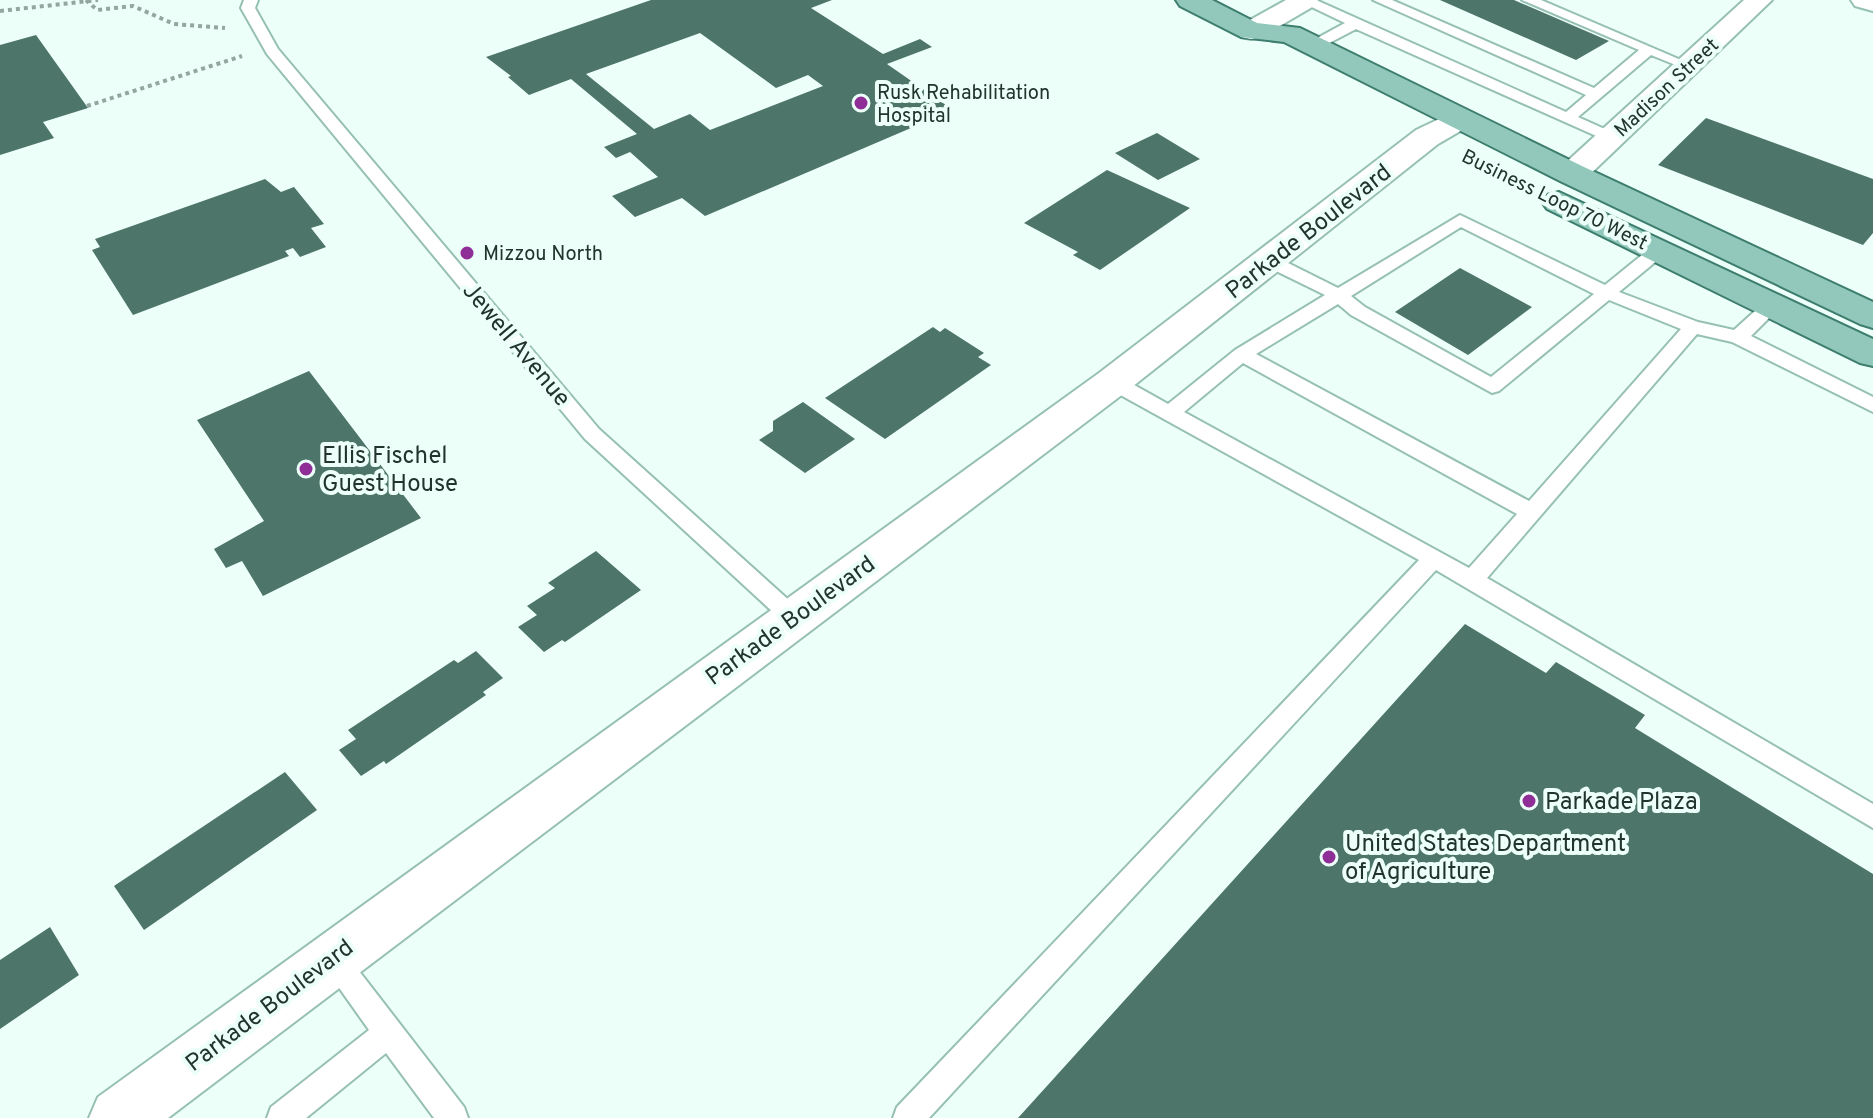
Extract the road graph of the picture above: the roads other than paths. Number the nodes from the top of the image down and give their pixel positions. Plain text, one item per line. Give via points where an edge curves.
1 (251, 0) edge
2 (1190, 0) edge
3 (1305, 0) edge
4 (1351, 0) edge
5 (1380, 0) edge
6 (1529, 0) edge
7 (1759, 0) edge
8 (1864, 0) edge
9 (1873, 3) edge
10 (1332, 12) junction
11 (1356, 23) junction
12 (1251, 31) junction
13 (1313, 46) junction
14 (1649, 49) junction
15 (1273, 60) dead end
16 (1688, 66) junction
17 (1596, 94) junction
18 (1569, 117) junction
19 (1612, 138) junction
20 (1446, 139) junction
21 (1572, 174) junction
22 (1659, 250) junction
23 (1270, 261) junction
24 (1609, 294) junction
25 (1339, 295) junction
26 (1772, 305) junction
27 (1873, 316) edge
28 (1693, 327) junction
29 (1738, 337) junction
30 (1242, 354) junction
31 (1873, 354) edge
32 (1113, 382) junction
33 (1873, 405) edge
34 (1170, 413) junction
35 (1531, 512) junction
36 (1434, 558) junction
37 (1472, 580) junction
38 (794, 618) junction
39 (1873, 817) edge
40 (332, 958) junction
41 (389, 1033) junction
42 (119, 1118) edge
43 (282, 1118) edge
44 (453, 1118) edge
45 (908, 1118) edge

1 - 38 lane, Jewell Avenue via 248,8 272,51 592,434
2 - 12 main road, Business Loop 70 West
3 - 10 lane
3 - 12 street
4 - 10 lane
5 - 17 lane
6 - 14 lane
7 - 16 street, Madison Street
8 - 9 street
10 - 11 lane
11 - 13 lane
11 - 18 lane
12 - 13 main road, Business Loop 70 West via 1290,34
12 - 15 main road, Business Loop 70 West via 1260,53
13 - 20 main road, Business Loop 70 West
14 - 16 lane
14 - 17 lane
16 - 19 street, Madison Street
17 - 18 lane
18 - 19 lane
19 - 21 street, Madison Street
20 - 21 main road, Business Loop 70 West
20 - 22 main road, Business Loop 70 West
20 - 23 street, Parkade Boulevard
21 - 27 main road, Business Loop 70 West
22 - 24 lane
22 - 26 main road, Business Loop 70 West
23 - 25 lane
23 - 32 street, Parkade Boulevard
24 - 25 lane via 1460,220
24 - 25 lane via 1492,386 1358,311
24 - 28 lane
25 - 30 lane
26 - 29 lane
26 - 31 main road, Business Loop 70 West
28 - 29 lane
28 - 35 lane
29 - 33 lane
30 - 34 lane
30 - 35 lane
32 - 34 lane
32 - 38 street, Parkade Boulevard
34 - 36 lane
35 - 37 lane
36 - 37 lane
36 - 45 lane
37 - 39 lane
38 - 40 street, Parkade Boulevard
40 - 41 lane
40 - 42 street, Parkade Boulevard
41 - 43 lane
41 - 44 lane

